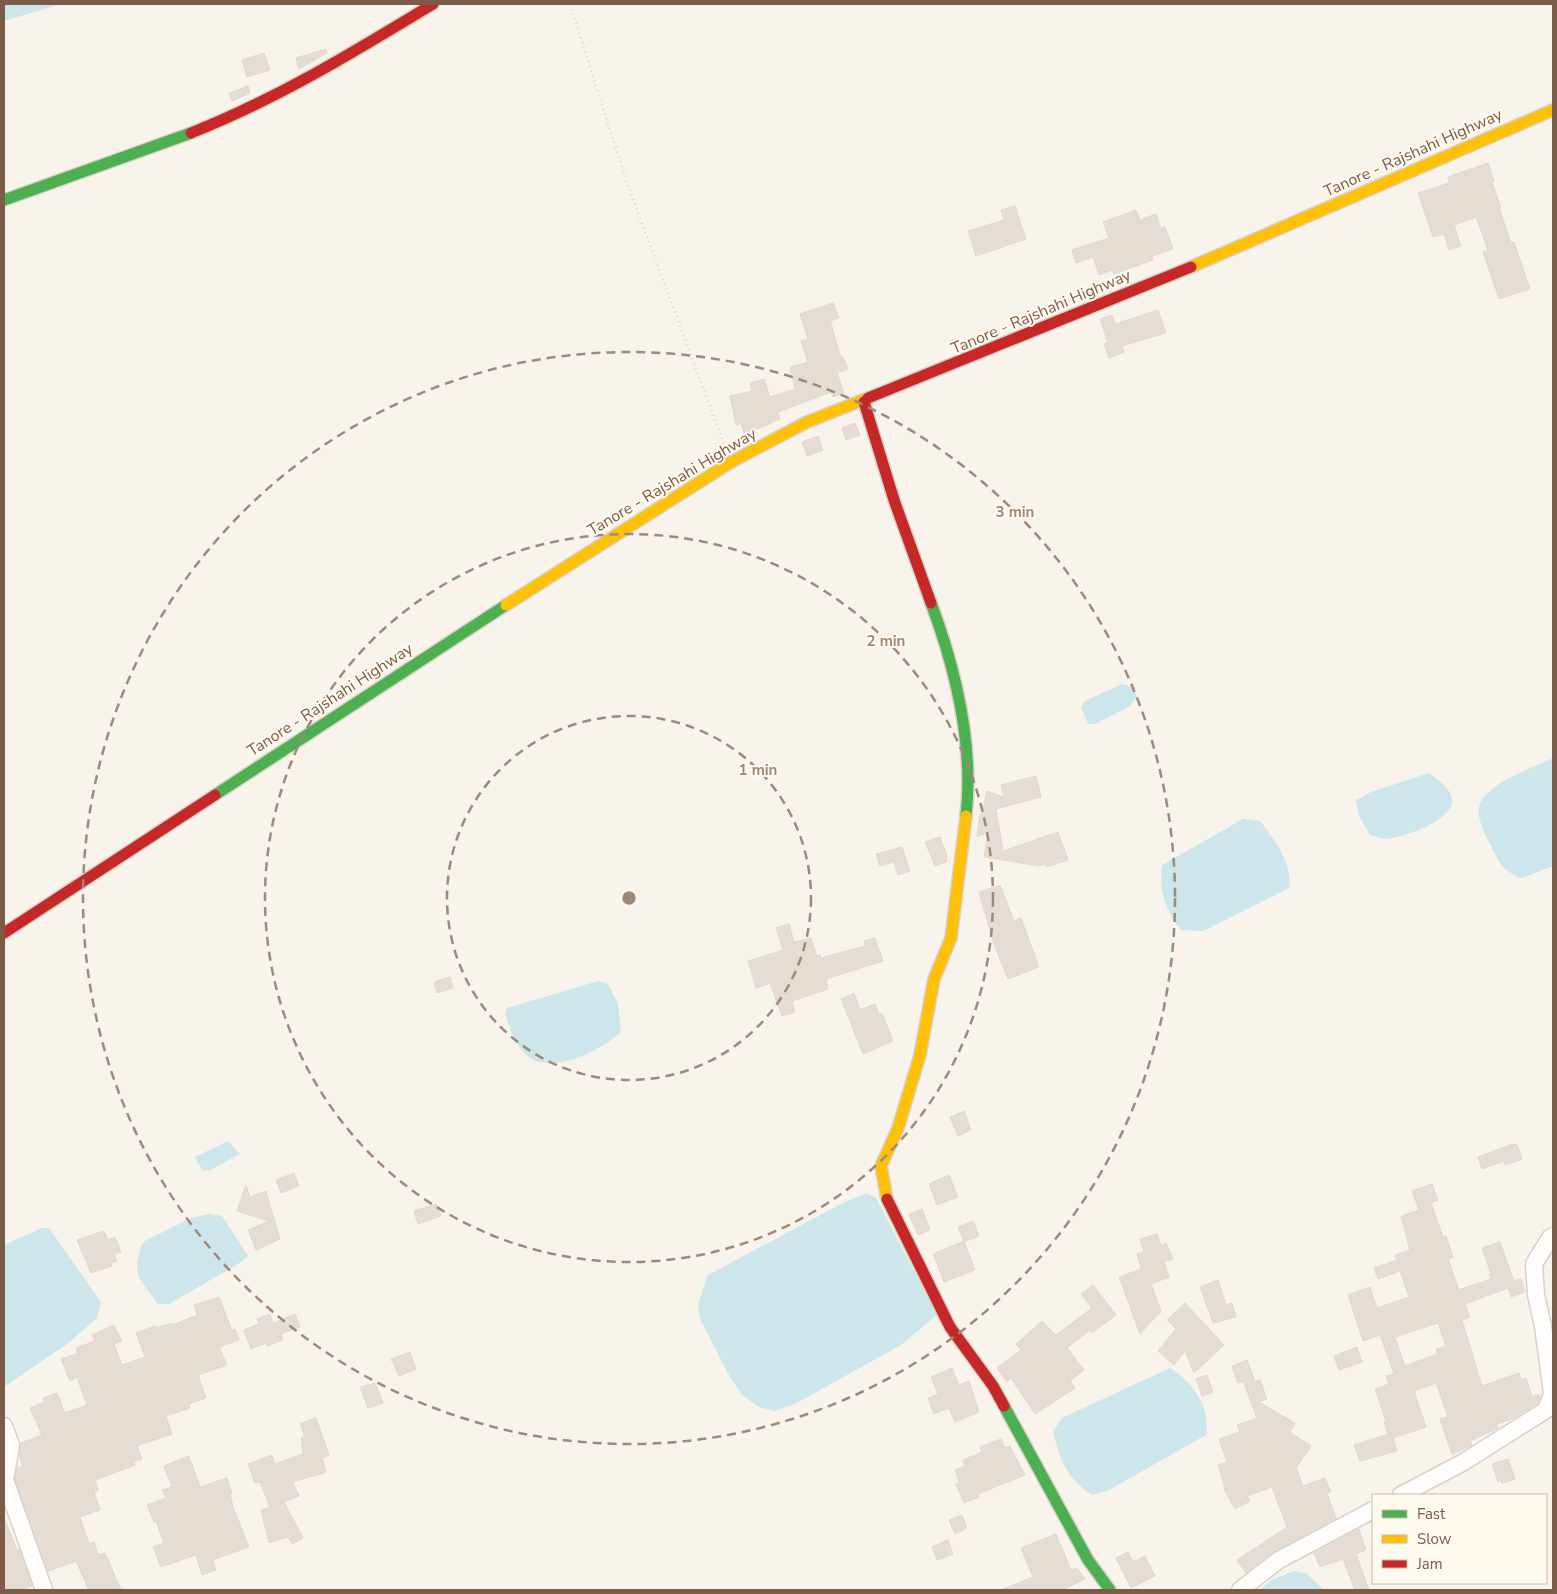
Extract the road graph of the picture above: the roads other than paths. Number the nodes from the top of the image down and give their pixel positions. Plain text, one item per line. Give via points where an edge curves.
1 (433, 4) edge
2 (1553, 110) edge
3 (4, 200) edge
4 (864, 402) junction
5 (4, 934) edge
6 (1553, 1236) edge
7 (4, 1426) edge
8 (1403, 1494) edge
9 (1372, 1511) edge
10 (44, 1590) edge
11 (1110, 1590) edge
12 (1240, 1590) edge

1 - 3 main road via 260,104 164,143
2 - 4 main road, Tanore - Rajshahi Highway via 1271,234
4 - 5 main road, Tanore - Rajshahi Highway via 807,422 731,462 540,582
4 - 11 main road via 894,500 936,614 956,684 969,758 968,796 951,938 934,979 920,1055 898,1128 881,1166 884,1193 950,1327 993,1386 1088,1560
6 - 8 street via 1534,1264 1552,1394 1546,1410 1462,1463
7 - 10 street via 11,1445 5,1480
9 - 12 street via 1279,1560

